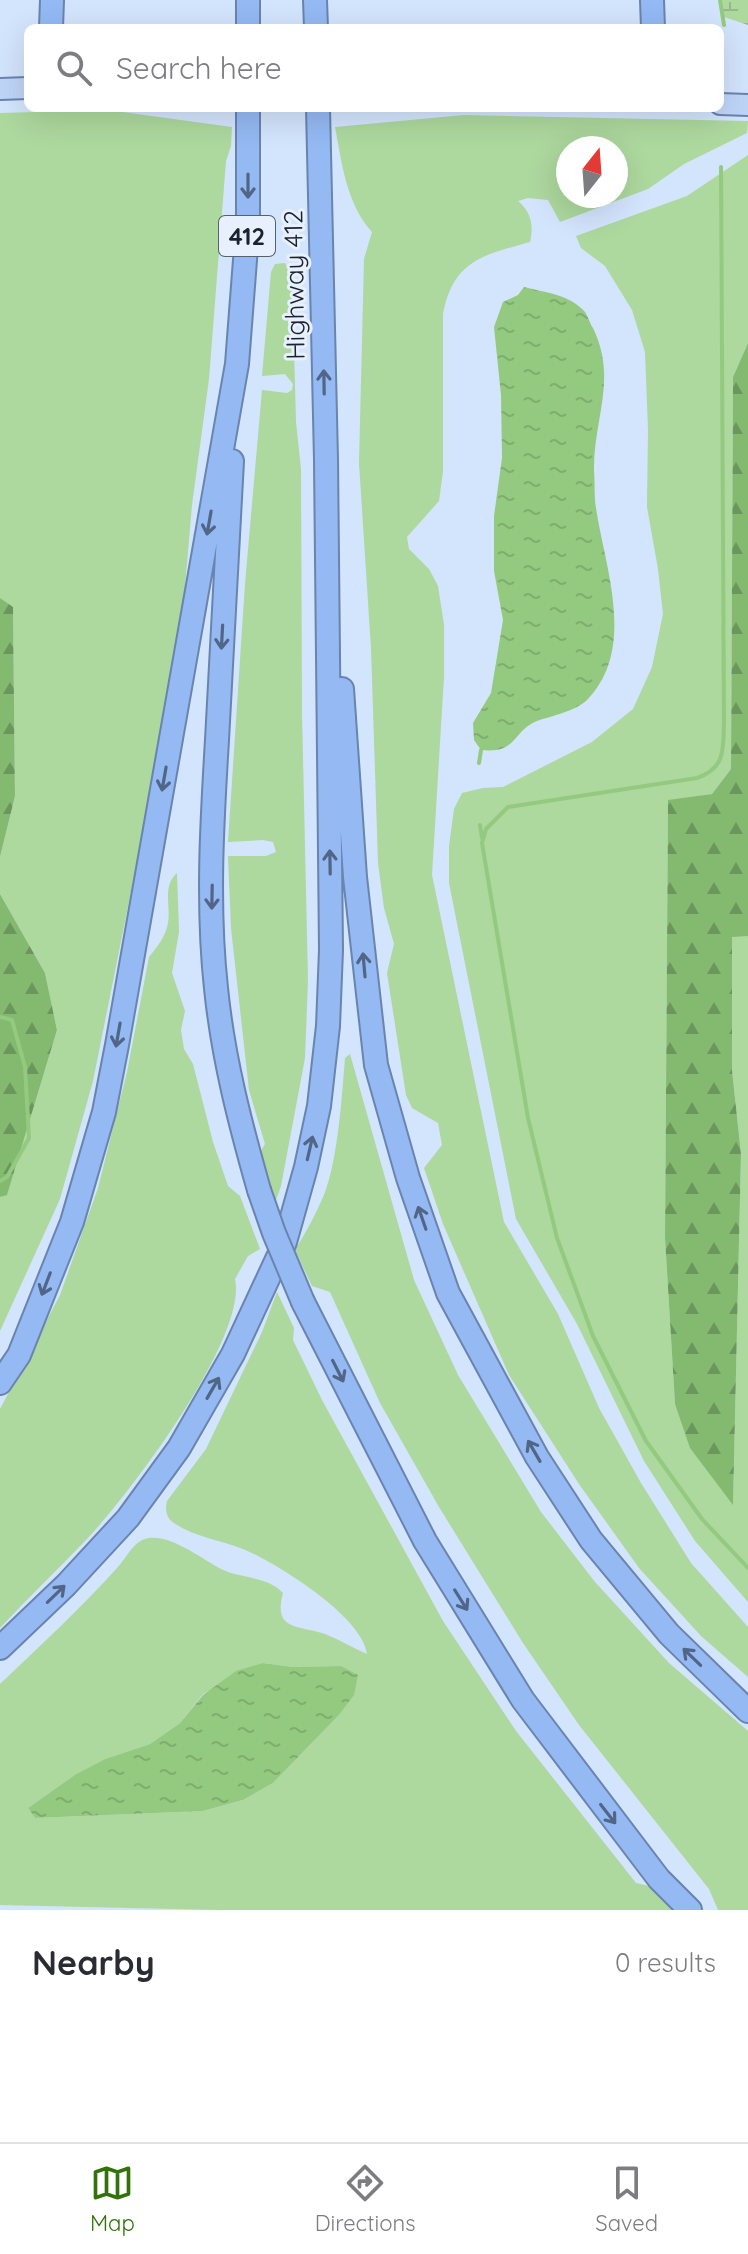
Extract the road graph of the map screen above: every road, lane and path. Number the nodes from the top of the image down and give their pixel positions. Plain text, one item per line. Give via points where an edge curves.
1 (52, 0) edge
2 (248, 0) edge
3 (315, 0) edge
4 (652, 0) edge
5 (51, 24) edge
6 (248, 24) edge
7 (316, 24) edge
8 (653, 24) edge
9 (24, 88) edge
10 (0, 89) edge
11 (724, 104) edge
12 (748, 105) edge
13 (248, 112) edge
14 (318, 112) edge
15 (237, 364) junction
16 (326, 460) junction
17 (0, 1383) edge
18 (0, 1648) edge
19 (748, 1711) edge
20 (690, 1910) edge

1 - 5 highway
2 - 6 highway
3 - 7 highway
4 - 8 highway
9 - 10 main road
11 - 12 main road
13 -> 15 highway, Highway 412 / 412 via 248,221
16 -> 14 highway, Highway 412
15 -> 17 highway via 104,1112 72,1222 19,1355
15 -> 20 highway, bridge via 212,909 223,1050 259,1190 303,1302 425,1541 523,1700 659,1879
18 -> 16 highway via 128,1518 179,1448 233,1354 285,1242 306,1167 319,1106 331,950
19 -> 16 highway via 669,1634 591,1540 537,1457 448,1293 408,1178 376,1065 365,981

